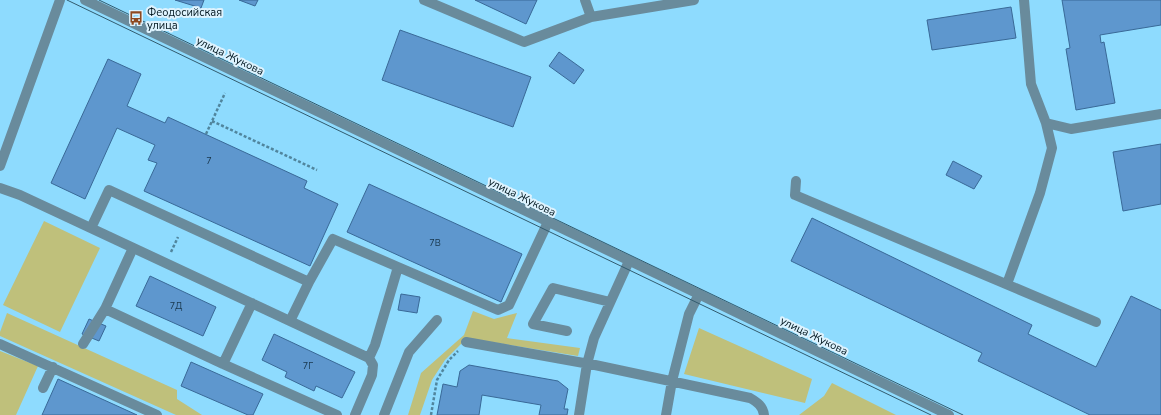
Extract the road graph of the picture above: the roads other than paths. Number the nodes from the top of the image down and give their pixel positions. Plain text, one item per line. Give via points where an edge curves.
1 (60, 0) edge
2 (85, 0) edge
3 (424, 0) edge
4 (585, 0) edge
5 (694, 0) edge
6 (1024, 0) edge
7 (591, 17) junction
8 (1161, 114) edge
9 (1046, 123) junction
10 (0, 166) edge
11 (796, 182) dead end
12 (0, 188) edge
13 (548, 222) junction
14 (91, 228) junction
15 (133, 248) junction
16 (629, 260) junction
17 (398, 267) junction
18 (309, 282) junction
19 (1006, 284) junction
20 (699, 294) junction
21 (610, 302) junction
22 (252, 303) junction
23 (105, 309) junction
24 (437, 320) dead end
25 (290, 321) junction
26 (1096, 322) dead end
27 (567, 331) dead end
28 (466, 342) road end
29 (0, 344) edge
30 (83, 344) dead end
31 (370, 358) junction
32 (223, 364) junction
33 (586, 364) junction
34 (53, 367) junction
35 (672, 381) junction
36 (43, 388) dead end
37 (157, 415) edge
38 (337, 415) edge
39 (355, 415) edge
40 (384, 415) edge
41 (579, 415) edge
42 (666, 415) edge
43 (764, 415) edge
44 (949, 415) edge

1 - 10 street
2 - 13 street, улица Жукова
3 - 7 street via 524,42
4 - 7 street
5 - 7 street
6 - 9 street via 1031,84
8 - 9 street via 1071,129
9 - 19 street via 1052,148 1040,193
11 - 19 street via 796,195
12 - 14 street
13 - 16 street, улица Жукова
13 - 17 street via 509,305 498,310
14 - 15 street
14 - 18 street via 109,190
15 - 22 street
15 - 23 street
16 - 20 street, улица Жукова
16 - 21 street
17 - 18 street via 333,239
17 - 31 street
18 - 25 street
19 - 26 street
20 - 35 street via 689,314
20 - 44 street, улица Жукова
21 - 27 street via 553,288 533,324
21 - 33 street
22 - 25 street
22 - 32 street
23 - 30 street
23 - 32 street
24 - 40 street via 409,352
25 - 31 street
28 - 33 street
29 - 34 street
31 - 39 street via 373,365 372,375
32 - 38 street
33 - 35 street
33 - 41 street
34 - 36 street
34 - 37 street
35 - 42 street
35 - 43 street via 750,398 759,404

